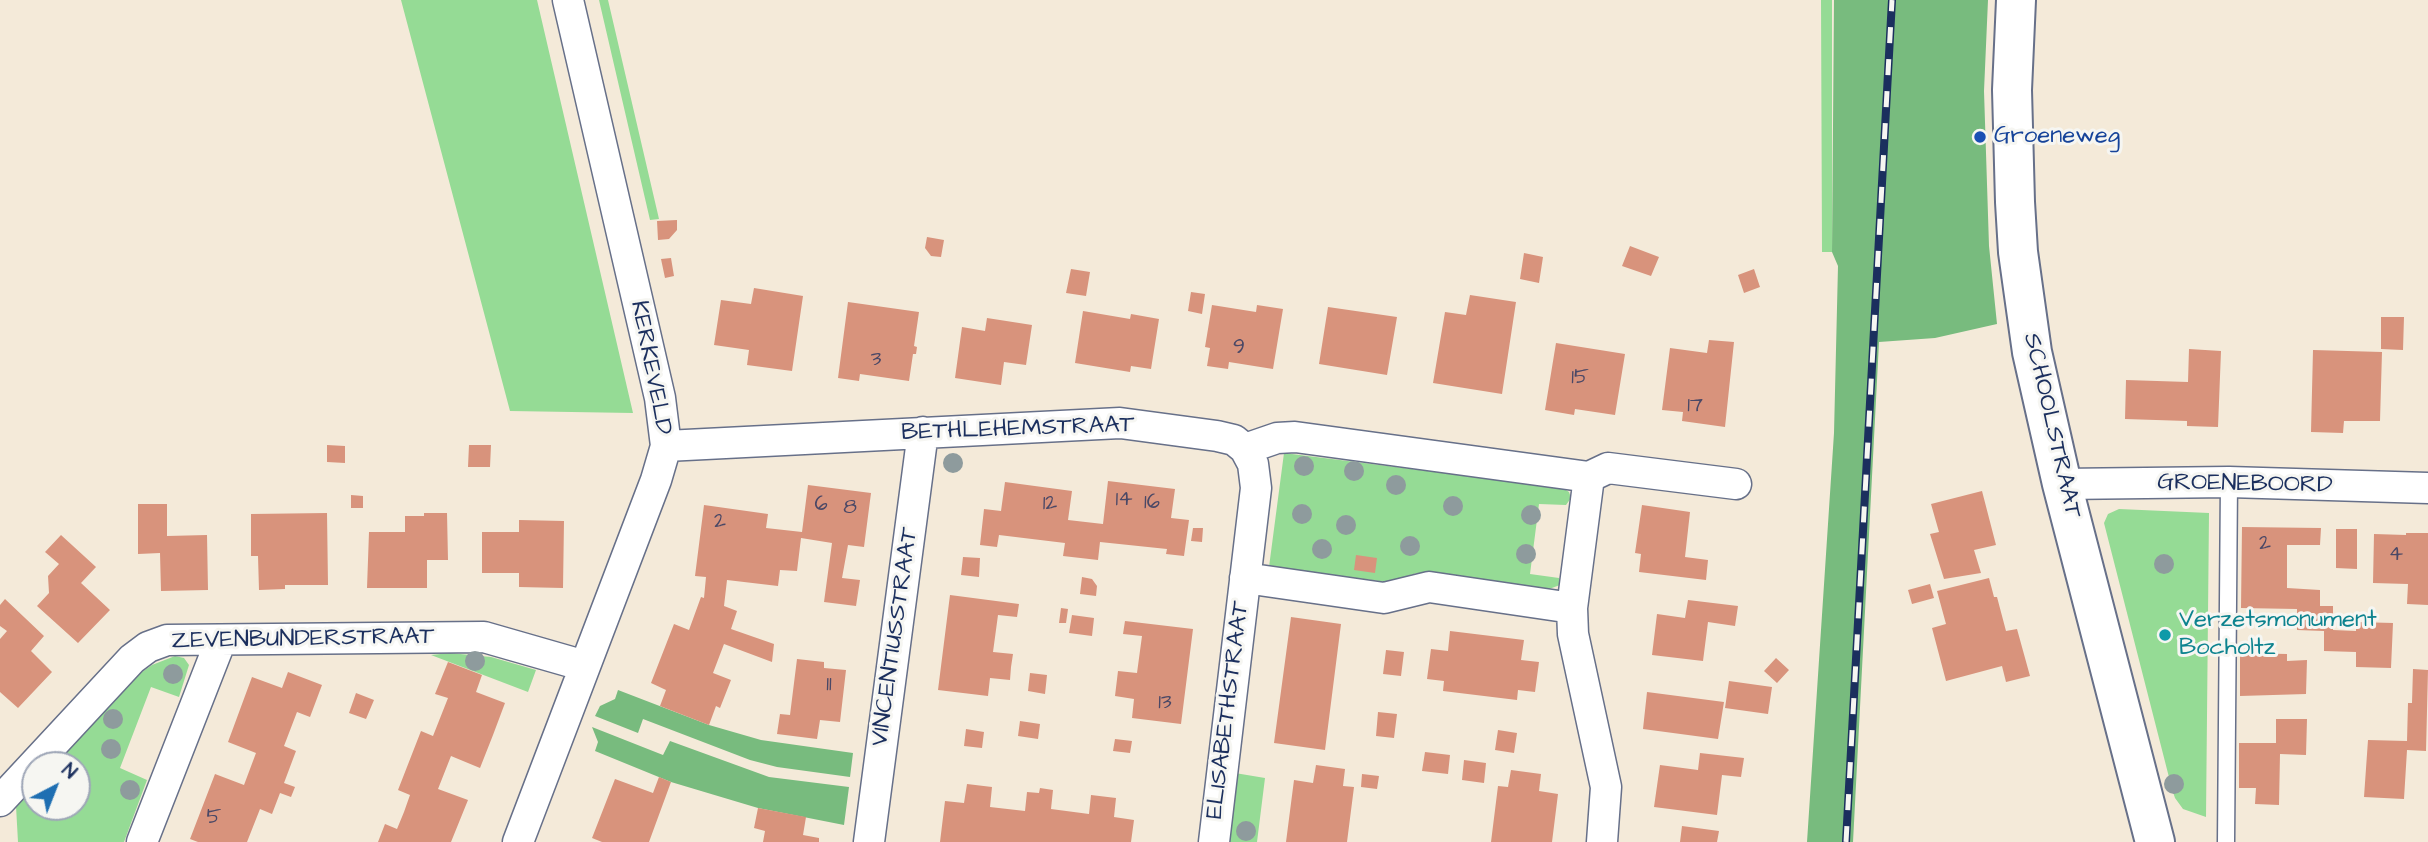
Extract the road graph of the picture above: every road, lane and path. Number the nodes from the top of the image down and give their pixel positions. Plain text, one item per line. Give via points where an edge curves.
1 (568, 0) edge
2 (2016, 0) edge
3 (923, 432) junction
4 (666, 446) junction
5 (1245, 449) junction
6 (1589, 477) junction
7 (2229, 482) junction
8 (1736, 484) dead end
9 (2062, 484) junction
10 (2428, 488) edge
11 (1245, 578) junction
12 (1572, 608) junction
13 (221, 640) junction
14 (585, 666) junction
15 (0, 801) edge
16 (142, 842) edge
17 (519, 842) edge
18 (869, 842) edge
19 (1214, 842) edge
20 (1602, 842) edge
21 (2155, 842) edge
22 (2226, 842) edge

1 - 4 street, KERKEVELD via 660,398
2 - 9 street, SCHOOLSTRAAT via 2012,90 2018,252 2032,352
3 - 4 street, BETHLEHEMSTRAAT
3 - 5 street, BETHLEHEMSTRAAT via 1120,423 1217,436 1234,440
3 - 18 street, VINCENTIUSSTRAAT
4 - 14 street, KERKEVELD
5 - 6 street via 1277,438 1295,438
5 - 11 street, ELISABETHSTRAAT via 1253,464 1256,488
6 - 8 street via 1608,468
6 - 12 street
7 - 9 street, GROENEBOORD
7 - 10 street, GROENEBOORD
7 - 22 lane
9 - 21 street, SCHOOLSTRAAT
11 - 12 street, ELISABETHSTRAAT via 1384,598 1429,587
11 - 19 street, ELISABETHSTRAAT
12 - 20 street via 1573,634 1606,787
13 - 14 street, ZEVENBUNDERSTRAAT via 484,637
13 - 15 street, ZEVENBUNDERSTRAAT via 167,640 148,647
13 - 16 street
14 - 17 street, KERKEVELD

